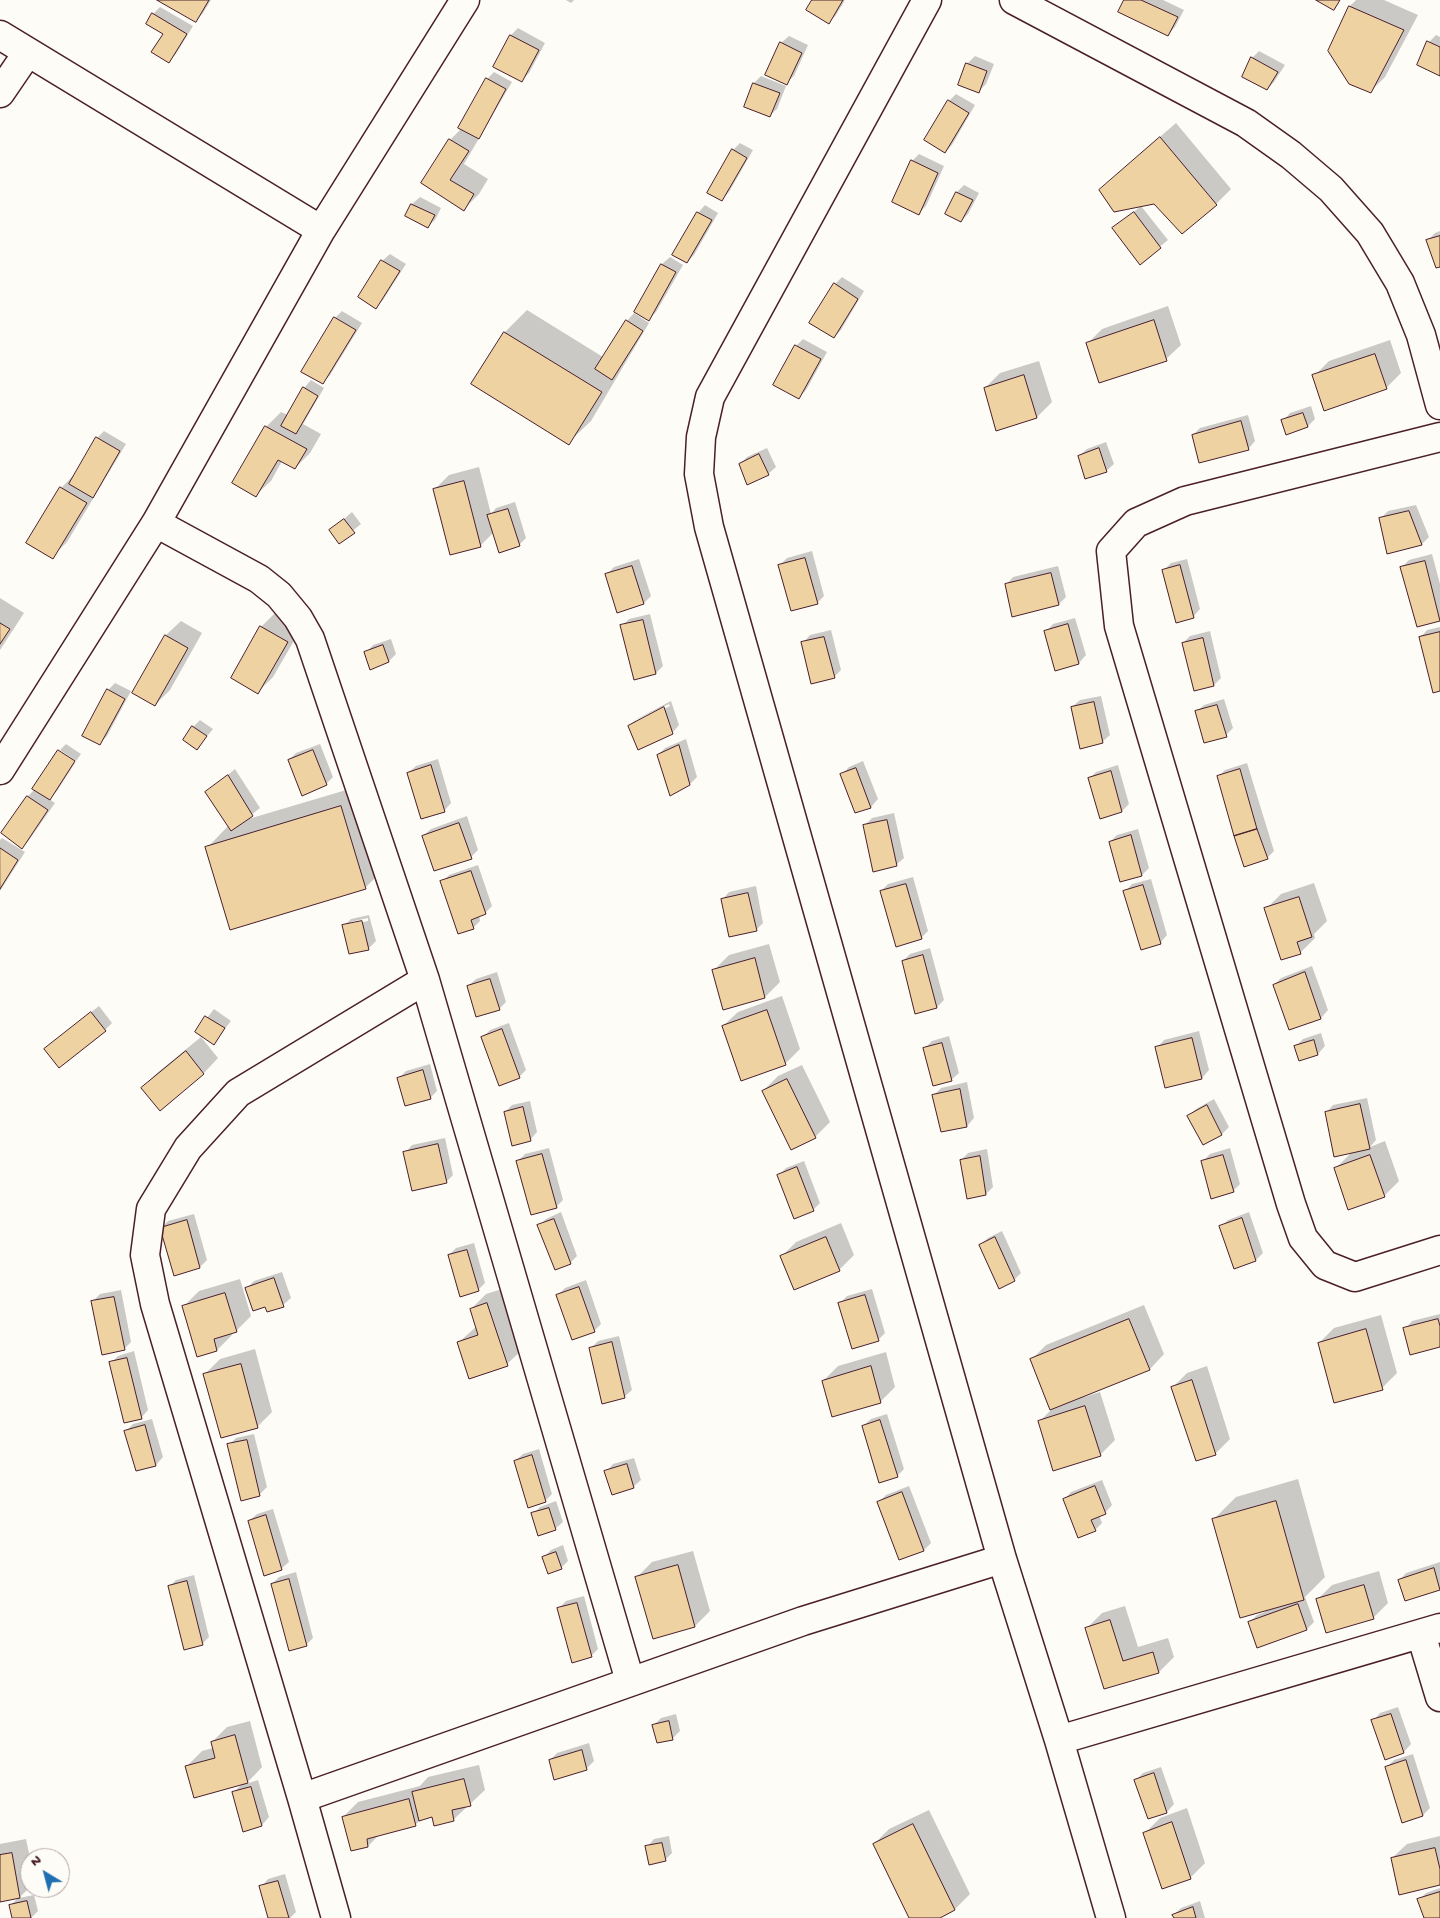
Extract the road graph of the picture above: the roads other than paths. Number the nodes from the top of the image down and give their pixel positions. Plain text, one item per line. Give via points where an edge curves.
1 (464, 0) edge
2 (927, 0) edge
3 (1014, 0) edge
4 (0, 35) edge
5 (28, 52) junction
6 (0, 93) edge
7 (321, 230) junction
8 (1440, 405) edge
9 (1440, 437) edge
10 (156, 523) junction
11 (0, 770) edge
12 (426, 980) junction
13 (1440, 1250) edge
14 (1002, 1559) junction
15 (1430, 1631) edge
16 (630, 1681) junction
17 (1440, 1697) edge
18 (1058, 1740) junction
19 (302, 1798) junction
20 (336, 1918) edge
21 (1111, 1918) edge

1 - 7 street
2 - 14 street via 710,397 701,437 699,474 709,527
3 - 8 street via 1246,123 1331,189 1370,232 1400,283 1421,335
4 - 5 street
5 - 6 street
5 - 7 street
7 - 10 street
9 - 13 street via 1185,501 1136,523 1111,550 1119,626 1290,1204 1303,1238 1325,1265 1355,1277
10 - 11 street
10 - 12 street via 259,579 279,595 298,618 310,639
12 - 16 street
12 - 19 street via 238,1093 188,1148 151,1209 145,1256 155,1304
14 - 16 street via 803,1621
14 - 18 street
15 - 17 street
15 - 18 street
16 - 19 street
18 - 21 street
19 - 20 street

